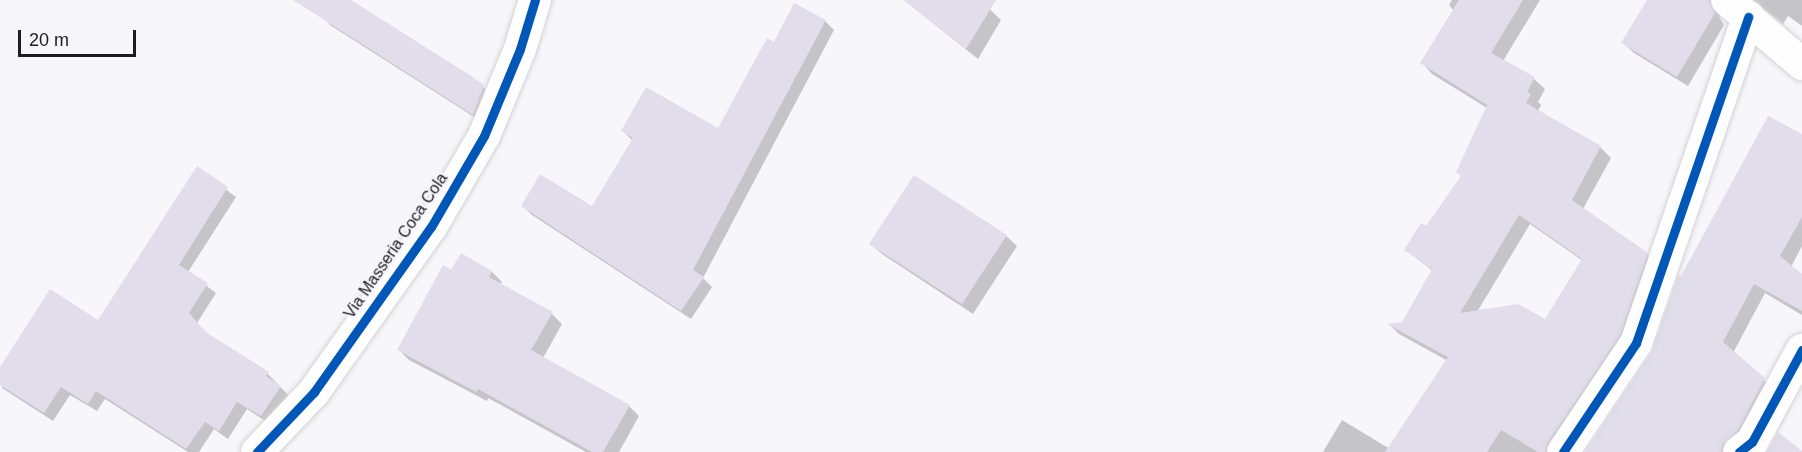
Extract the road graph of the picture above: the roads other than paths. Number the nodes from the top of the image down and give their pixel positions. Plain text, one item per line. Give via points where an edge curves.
1 (535, 0) edge
2 (1738, 8) edge
3 (1802, 64) edge
4 (1802, 350) edge
5 (257, 452) edge
6 (1563, 452) edge
7 (1739, 452) edge

1 - 5 street, Via Masseria Coca Cola via 520,49 484,136 431,226 314,392
2 - 3 street
2 - 6 street via 1636,343
4 - 7 street via 1752,442

